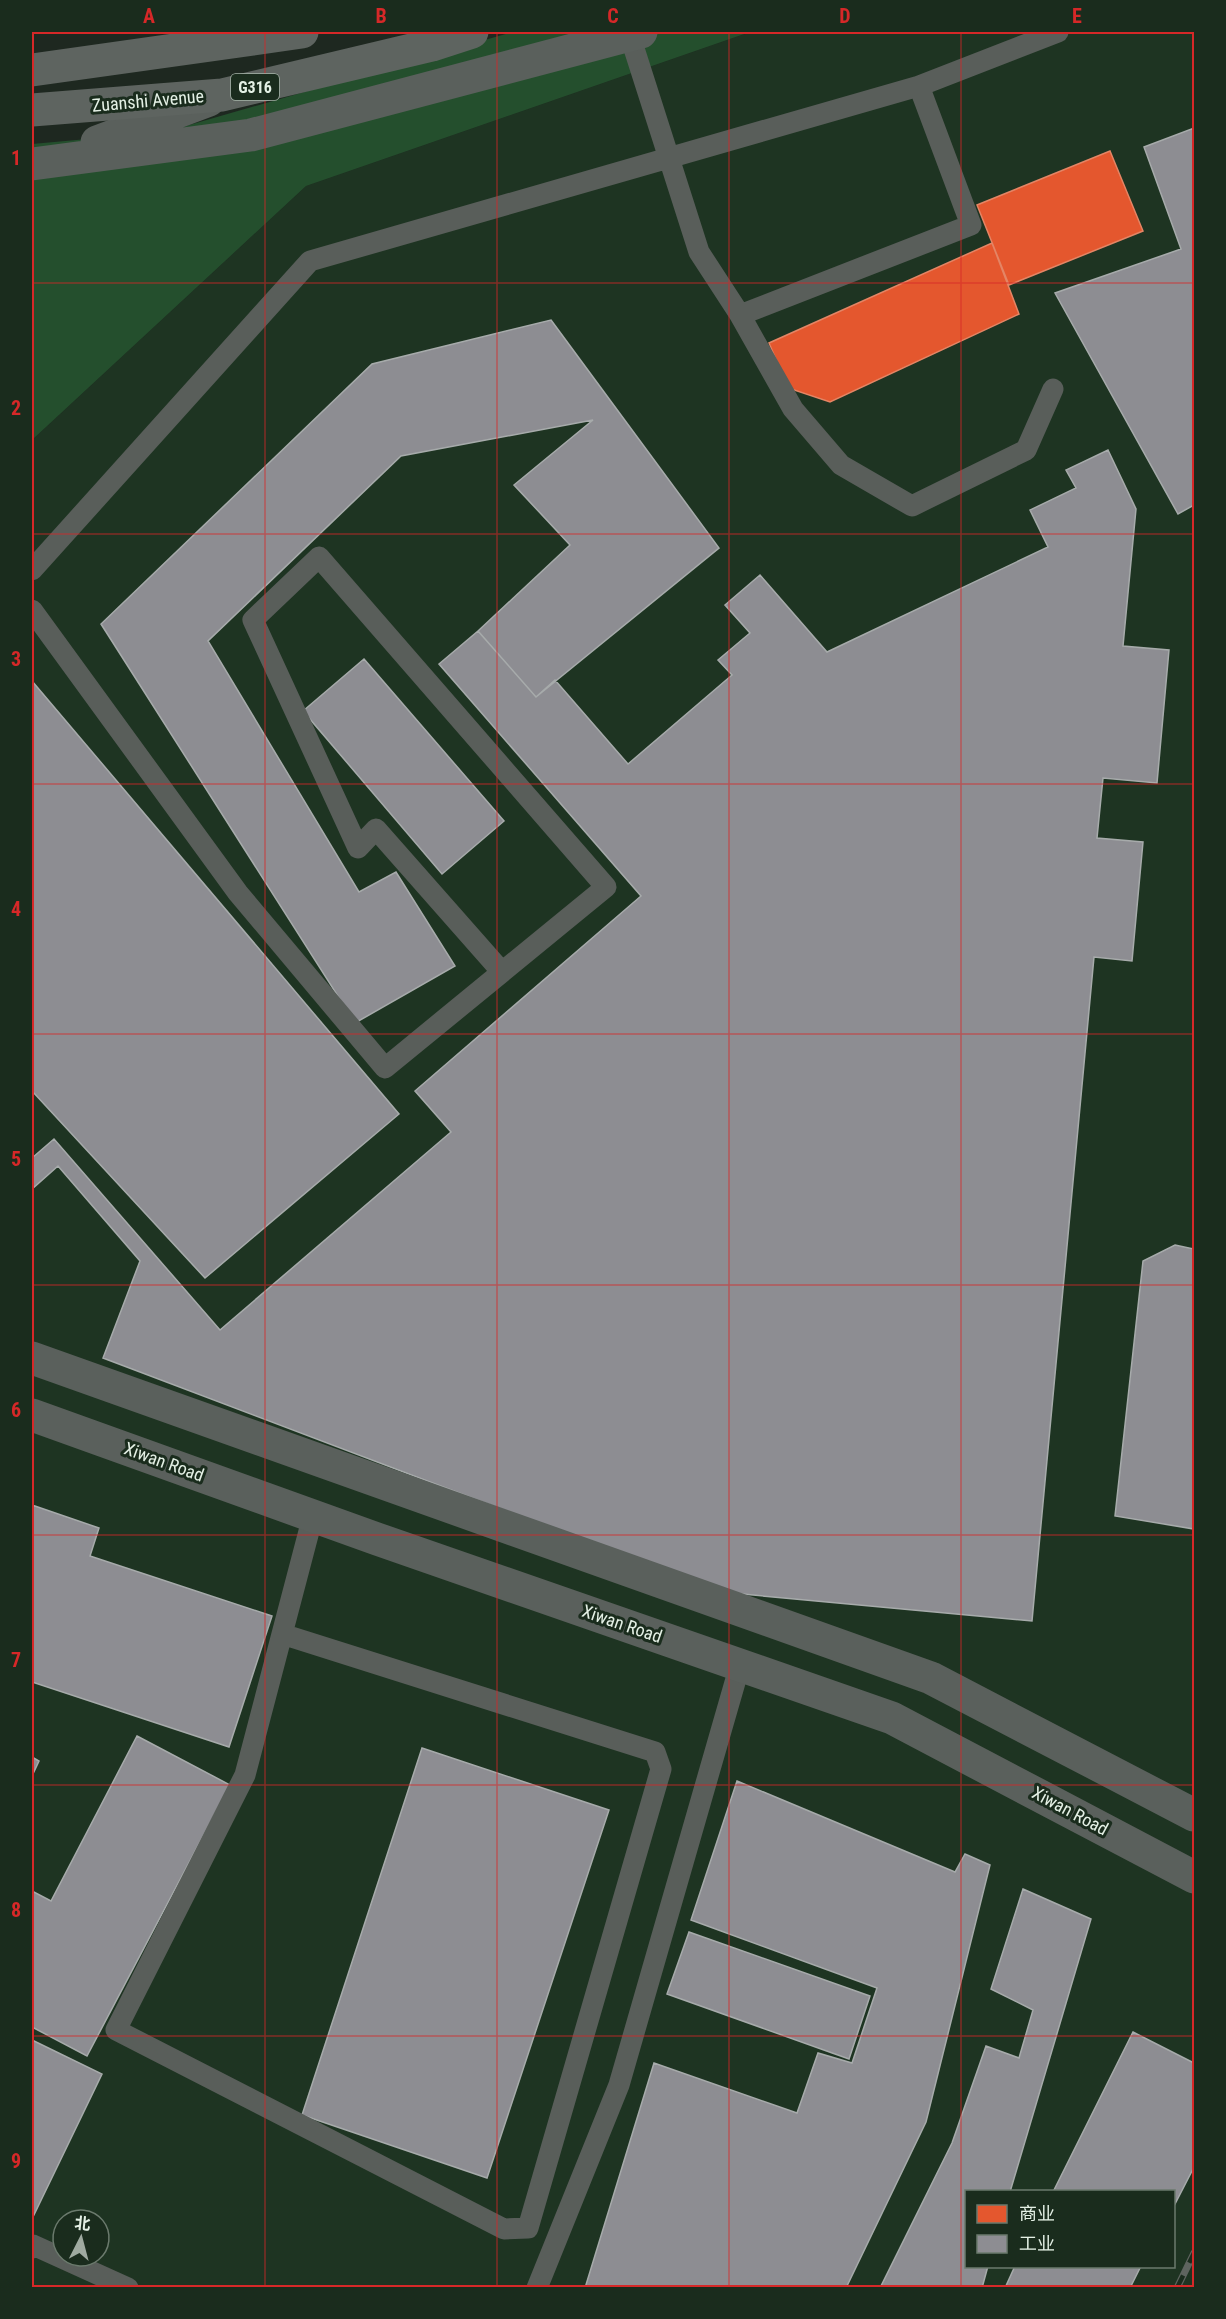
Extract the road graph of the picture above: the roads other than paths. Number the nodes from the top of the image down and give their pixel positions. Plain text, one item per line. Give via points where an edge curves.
1 (302, 32) edge
2 (472, 32) edge
3 (1058, 32) edge
4 (635, 34) edge
5 (32, 70) edge
6 (919, 86) junction
7 (222, 95) junction
8 (32, 110) edge
9 (670, 158) junction
10 (37, 163) edge
11 (740, 315) junction
12 (1053, 389) dead end
13 (32, 570) edge
14 (32, 610) edge
15 (502, 972) junction
16 (32, 1358) edge
17 (32, 1415) edge
18 (313, 1516) junction
19 (282, 1634) junction
20 (740, 1665) junction
21 (1194, 1815) edge
22 (1194, 1877) edge
23 (32, 2248) edge
24 (128, 2288) edge
25 (537, 2288) edge

1 - 5 highway
2 - 7 highway, Zuanshi Avenue / G316
3 - 6 lane
4 - 9 lane
4 - 10 main road via 251,135
6 - 9 lane
6 - 11 lane via 971,225
7 - 8 highway, Zuanshi Avenue / G316
7 - 10 main road
9 - 11 lane via 699,252
9 - 13 lane via 310,261
11 - 12 lane via 793,409 841,465 912,506 1026,450
14 - 15 lane via 238,893 385,1068
15 - 15 lane via 606,887 319,557 253,620 358,848 376,830
16 - 21 main road via 931,1678
17 - 18 main road, Xiwan Road
18 - 19 lane
18 - 20 main road, Xiwan Road
19 - 19 lane via 245,1775 116,2030 504,2229 528,2228 661,1769 655,1752
20 - 22 main road, Xiwan Road via 892,1718
20 - 25 lane via 618,2085
23 - 24 lane via 33,2245

